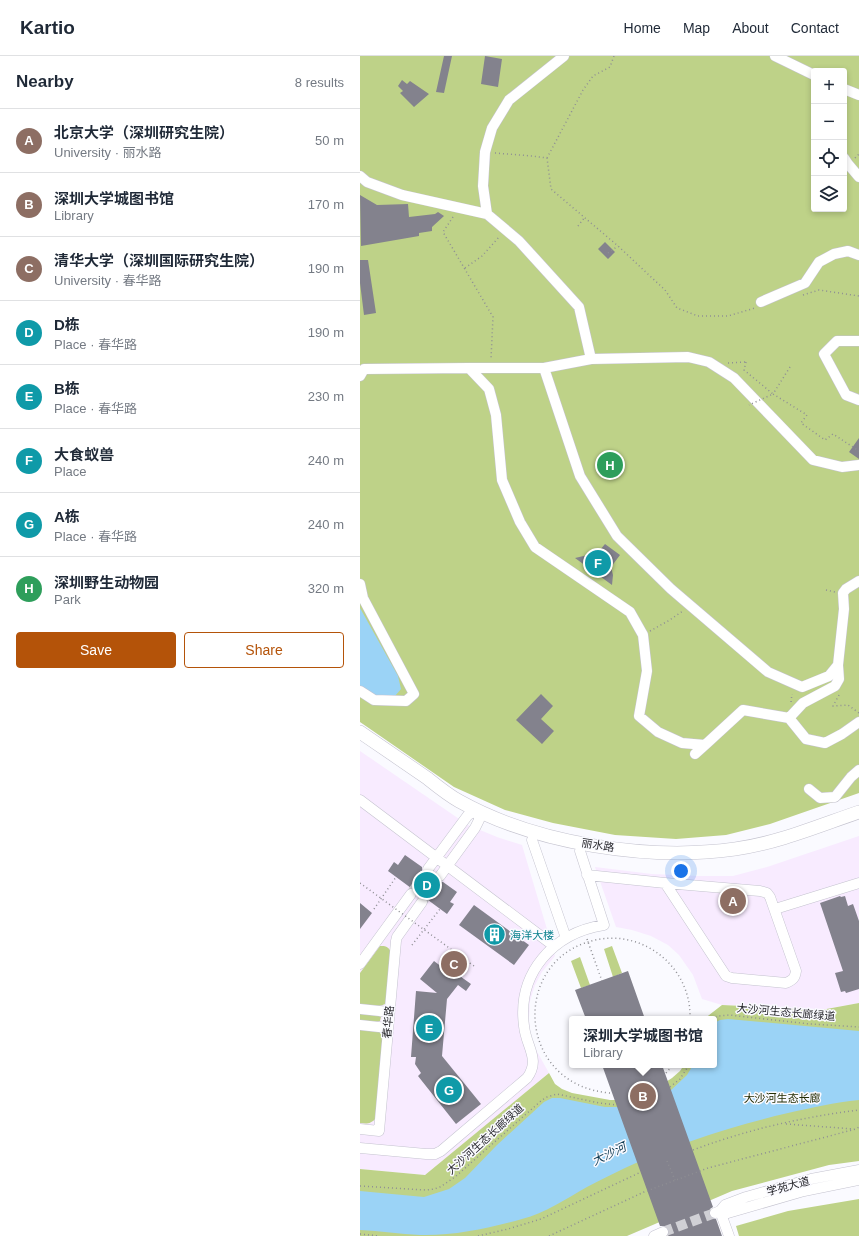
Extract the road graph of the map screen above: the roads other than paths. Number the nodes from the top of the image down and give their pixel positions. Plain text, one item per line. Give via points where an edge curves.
1 (564, 56) edge
2 (775, 56) edge
3 (811, 74) edge
4 (847, 90) edge
5 (859, 95) edge
6 (847, 162) edge
7 (360, 176) edge
8 (859, 176) edge
9 (487, 214) junction
10 (859, 255) edge
11 (760, 305) road end
12 (859, 341) edge
13 (591, 359) junction
14 (469, 368) junction
15 (544, 368) junction
16 (360, 376) edge
17 (859, 400) edge
18 (859, 465) edge
19 (859, 581) edge
20 (360, 584) edge
21 (838, 665) junction
22 (360, 691) edge
23 (789, 718) junction
24 (859, 722) edge
25 (360, 732) edge
26 (360, 742) edge
27 (705, 746) junction
28 (695, 754) dead end
29 (859, 770) edge
30 (810, 789) dead end
31 (360, 800) edge
32 (859, 812) edge
33 (475, 815) junction
34 (859, 820) edge
35 (532, 840) junction
36 (580, 851) junction
37 (437, 858) junction
38 (448, 866) junction
39 (428, 869) tunnel mouth
40 (587, 875) junction
41 (440, 876) tunnel mouth
42 (859, 883) edge
43 (665, 884) junction
44 (411, 894) tunnel mouth
45 (422, 902) tunnel mouth
46 (775, 909) junction
47 (386, 929) junction
48 (397, 937) junction
49 (566, 938) junction
50 (554, 946) junction
51 (360, 964) edge
52 (360, 1009) edge
53 (389, 1012) junction
54 (360, 1025) edge
55 (388, 1028) junction
56 (360, 1129) edge
57 (360, 1148) edge
58 (859, 1170) edge
59 (859, 1180) edge
60 (718, 1212) junction
61 (729, 1236) edge

1 - 9 street via 510,100 492,128 485,152 482,186
2 - 3 street
4 - 5 street
6 - 8 street
7 - 9 street via 367,182 402,195
9 - 13 street via 519,241 579,307
10 - 11 street via 848,251 834,254 820,262 805,283
12 - 17 street via 837,341 824,354 846,395
13 - 15 street
13 - 18 street via 688,357 709,362 734,378 813,460 842,467
14 - 15 street
14 - 16 street via 364,370
14 - 27 street via 489,389 496,415 502,480 520,522 535,547 630,612 644,634 647,671 639,716 658,732 682,743
15 - 21 street via 580,476 617,536 671,589 768,672 802,687 828,676
19 - 21 street via 843,593 844,609
20 - 22 street via 363,598 414,694 406,701 374,700
21 - 23 street via 839,679 835,686 803,703
23 - 24 street via 806,739 826,744
23 - 27 street via 743,710
25 - 33 main road, 丽水路
26 - 33 main road, 丽水路 via 453,808
27 - 28 street
29 - 30 street via 835,797 820,798
31 - 37 street
32 - 33 main road, 丽水路 via 768,842 735,849 698,852 628,850 566,840
33 - 35 main road, 丽水路 via 496,828
33 - 37 street
33 - 38 street via 475,828
34 - 36 main road, 丽水路 via 771,849 737,856 658,859
35 - 36 main road, 丽水路
35 - 49 street
36 - 40 street
37 - 38 street
37 - 39 street
38 - 41 street
38 - 50 street
40 - 43 street
40 - 49 street via 604,925 584,929
42 - 46 street
43 - 46 street via 760,891 767,893
43 - 46 street via 726,976 732,978 786,982 795,977 796,971
44 - 47 street
45 - 48 street, 春华路
47 - 48 street
47 - 51 street
48 - 53 street, 春华路
49 - 50 street
50 - 57 street via 535,969 524,998 524,1027 534,1060 527,1078 435,1154
52 - 53 street
53 - 55 street, 春华路
54 - 55 street
55 - 56 street, 春华路 via 379,1131
58 - 60 street, 学苑大道 via 811,1179 746,1197 725,1205
59 - 60 street, 学苑大道 via 804,1191 728,1213
60 - 61 street

